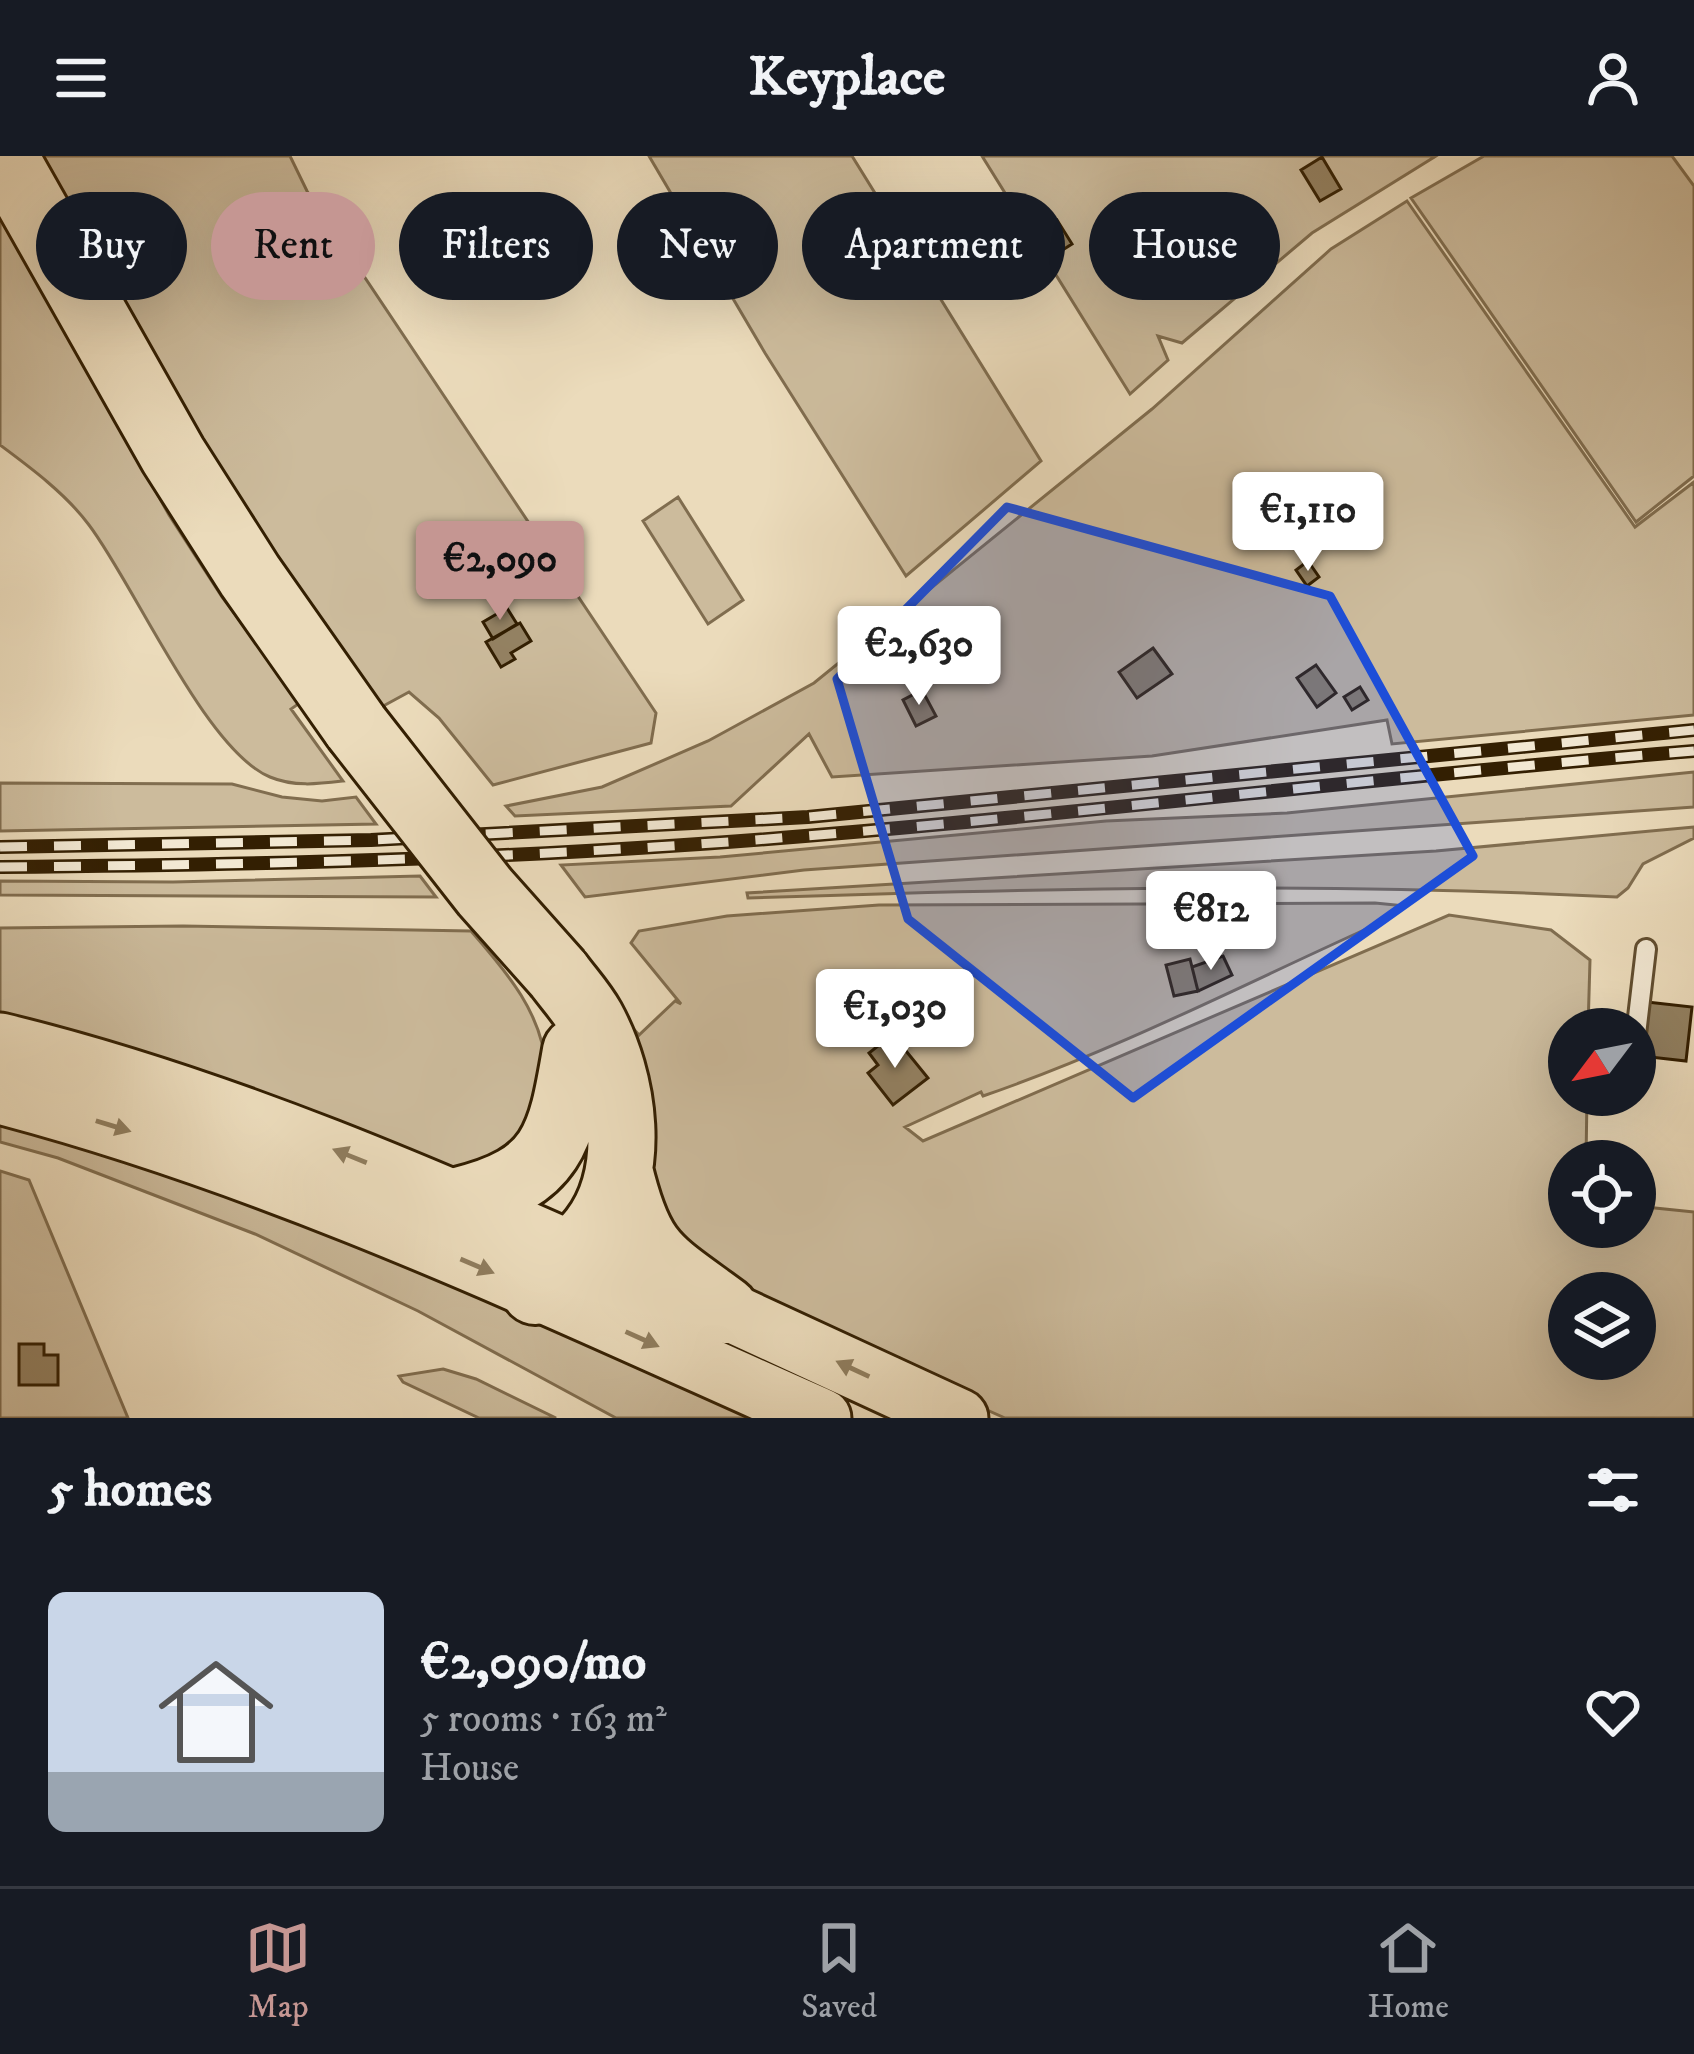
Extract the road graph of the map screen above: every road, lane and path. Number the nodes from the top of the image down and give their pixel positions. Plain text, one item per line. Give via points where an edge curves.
1 (4, 156) edge
2 (0, 191) edge
3 (344, 727) junction
4 (1646, 949) dead end
5 (545, 975) junction
6 (1639, 1008) edge
7 (0, 1042) edge
8 (576, 1051) junction
9 (0, 1095) edge
10 (619, 1170) junction
11 (458, 1201) junction
12 (552, 1261) junction
13 (725, 1310) junction
14 (822, 1418) edge
15 (959, 1418) edge

1 - 3 highway via 173,454
2 - 3 highway via 234,589
3 - 5 highway, bridge
4 - 6 lane
5 - 8 highway
5 - 10 highway via 590,1016 609,1064
11 -> 7 main road via 205,1102
8 - 11 highway via 564,1121 551,1147 506,1186
8 - 12 highway via 590,1110
9 -> 12 main road via 307,1195
10 - 12 highway via 594,1229
10 - 13 highway via 640,1240
11 - 12 main road
12 - 13 main road
12 -> 14 main road
15 -> 13 main road

